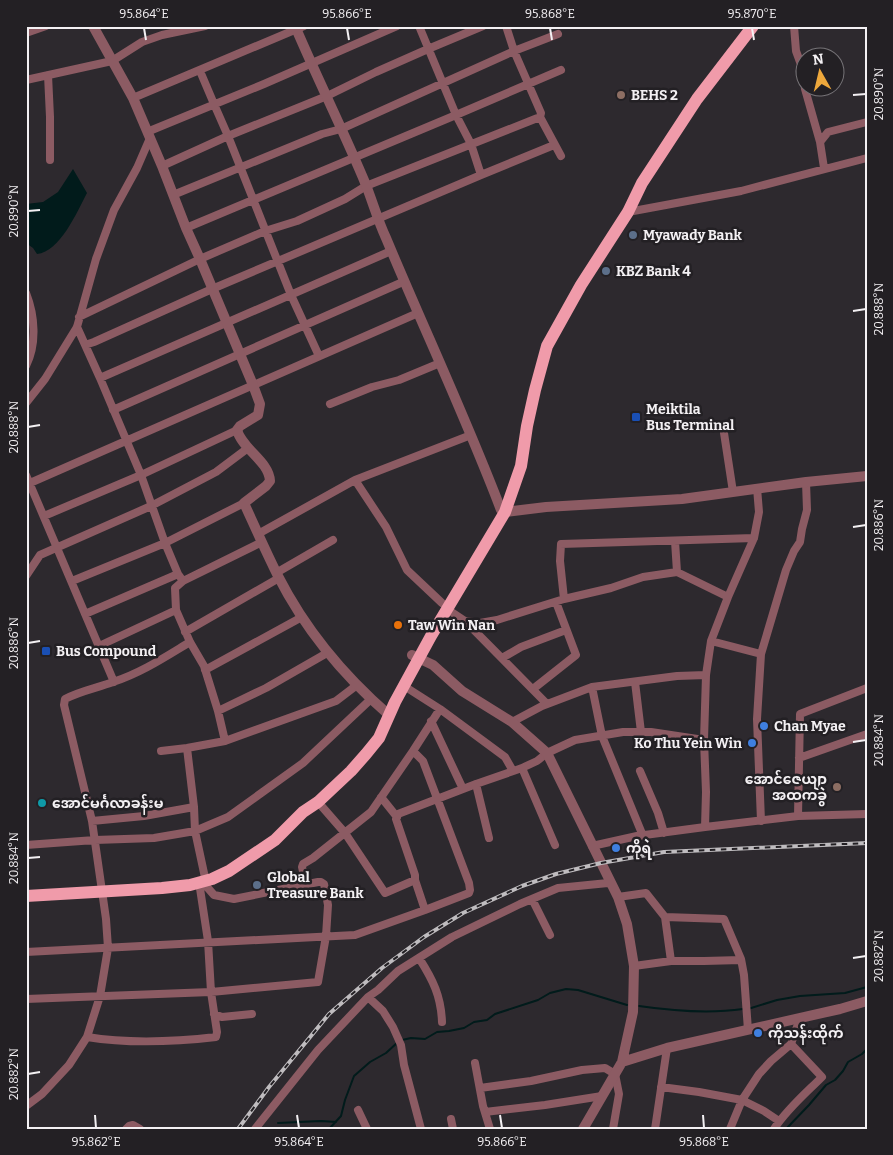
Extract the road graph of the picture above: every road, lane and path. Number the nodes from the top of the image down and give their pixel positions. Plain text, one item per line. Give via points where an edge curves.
1 (46, 26) edge
2 (93, 26) edge
3 (205, 26) edge
4 (397, 26) edge
5 (419, 26) edge
6 (483, 26) edge
7 (506, 26) edge
8 (753, 26) edge
9 (794, 26) edge
10 (299, 27) edge
11 (26, 33) edge
12 (558, 34) dead end
13 (428, 49) junction
14 (514, 51) junction
15 (112, 61) junction
16 (312, 63) junction
17 (200, 70) junction
18 (561, 70) dead end
19 (48, 75) junction
20 (26, 80) edge
21 (443, 83) junction
22 (528, 83) junction
23 (327, 96) junction
24 (133, 98) junction
25 (214, 104) junction
26 (456, 115) junction
27 (540, 117) junction
28 (867, 122) edge
29 (341, 129) junction
30 (148, 135) junction
31 (228, 136) junction
32 (820, 142) junction
33 (471, 144) junction
34 (554, 145) junction
35 (561, 156) dead end
36 (354, 157) junction
37 (867, 158) edge
38 (50, 160) dead end
39 (162, 166) junction
40 (240, 168) junction
41 (824, 168) junction
42 (481, 175) junction
43 (366, 186) junction
44 (173, 195) junction
45 (253, 199) junction
46 (628, 212) junction
47 (378, 219) junction
48 (186, 228) junction
49 (266, 231) junction
50 (391, 251) junction
51 (200, 259) junction
52 (277, 261) junction
53 (404, 281) junction
54 (212, 289) junction
55 (26, 293) edge
56 (291, 295) junction
57 (418, 313) junction
58 (79, 317) junction
59 (29, 323) edge
60 (227, 323) junction
61 (305, 325) junction
62 (77, 326) junction
63 (85, 344) junction
64 (240, 354) junction
65 (319, 356) junction
66 (440, 363) junction
67 (26, 366) edge
68 (100, 378) junction
69 (253, 385) junction
70 (26, 403) edge
71 (330, 404) dead end
72 (113, 410) junction
73 (237, 430) junction
74 (724, 433) dead end
75 (471, 435) junction
76 (126, 441) junction
77 (248, 448) junction
78 (26, 475) edge
79 (140, 476) junction
80 (867, 476) edge
81 (355, 480) junction
82 (806, 482) junction
83 (30, 483) junction
84 (757, 488) junction
85 (733, 492) junction
86 (244, 503) junction
87 (151, 506) junction
88 (504, 509) junction
89 (44, 516) junction
90 (260, 538) junction
91 (754, 538) junction
92 (333, 540) dead end
93 (676, 541) junction
94 (165, 543) junction
95 (57, 548) junction
96 (677, 572) junction
97 (278, 575) junction
98 (26, 576) edge
99 (181, 577) junction
100 (72, 581) junction
101 (728, 596) junction
102 (560, 601) junction
103 (444, 606) junction
104 (176, 610) junction
105 (85, 614) junction
106 (302, 617) junction
107 (465, 621) junction
108 (566, 630) junction
109 (185, 632) junction
110 (711, 640) junction
111 (190, 642) junction
112 (99, 646) junction
113 (327, 653) junction
114 (761, 654) junction
115 (416, 656) junction
116 (502, 658) junction
117 (205, 670) junction
118 (706, 675) junction
119 (114, 682) junction
120 (635, 682) junction
121 (357, 685) junction
122 (404, 686) junction
123 (592, 687) junction
124 (867, 688) edge
125 (533, 689) junction
126 (371, 698) junction
127 (547, 704) junction
128 (440, 709) junction
129 (218, 711) junction
130 (386, 712) junction
131 (431, 721) junction
132 (512, 722) junction
133 (641, 732) junction
134 (867, 734) edge
135 (602, 736) junction
136 (704, 740) junction
137 (225, 741) junction
138 (187, 748) junction
139 (161, 751) dead end
140 (413, 752) junction
141 (547, 753) junction
142 (799, 758) junction
143 (522, 768) junction
144 (512, 771) junction
145 (640, 771) dead end
146 (476, 784) junction
147 (463, 789) junction
148 (381, 798) junction
149 (438, 799) junction
150 (318, 802) junction
151 (194, 807) junction
152 (303, 812) junction
153 (867, 814) edge
154 (798, 816) junction
155 (397, 817) junction
156 (92, 821) junction
157 (760, 821) junction
158 (705, 827) junction
159 (195, 831) junction
160 (345, 833) junction
161 (664, 833) junction
162 (643, 836) junction
163 (489, 838) dead end
164 (95, 840) junction
165 (26, 845) edge
166 (555, 845) dead end
167 (592, 846) junction
168 (415, 880) junction
169 (611, 884) junction
170 (203, 885) junction
171 (306, 885) junction
172 (102, 895) junction
173 (26, 896) edge
174 (618, 897) junction
175 (532, 899) junction
176 (26, 903) edge
177 (425, 910) junction
178 (665, 917) junction
179 (550, 935) dead end
180 (326, 936) junction
181 (208, 942) junction
182 (108, 948) junction
183 (26, 952) edge
184 (419, 958) junction
185 (741, 960) junction
186 (671, 961) junction
187 (634, 966) junction
188 (211, 992) junction
189 (100, 996) junction
190 (368, 996) junction
191 (26, 999) edge
192 (867, 1001) edge
193 (214, 1014) junction
194 (252, 1014) dead end
195 (800, 1018) junction
196 (442, 1022) dead end
197 (748, 1030) junction
198 (87, 1037) junction
199 (791, 1044) junction
200 (667, 1048) junction
201 (622, 1062) junction
202 (476, 1063) dead end
203 (615, 1074) junction
204 (661, 1087) junction
205 (480, 1088) junction
206 (602, 1096) junction
207 (742, 1100) junction
208 (26, 1106) edge
209 (358, 1110) dead end
210 (485, 1112) junction
211 (451, 1119) dead end
212 (779, 1121) junction
213 (126, 1129) edge
214 (140, 1129) edge
215 (255, 1129) edge
216 (366, 1129) edge
217 (420, 1129) edge
218 (453, 1129) edge
219 (490, 1129) edge
220 (584, 1129) edge
221 (612, 1129) edge
222 (655, 1129) edge
223 (730, 1129) edge
224 (774, 1129) edge

1 - 11 street
2 - 15 street
3 - 15 street via 142,42
4 - 16 street
5 - 13 street
6 - 13 street
7 - 14 street
8 - 46 highway via 686,115 642,183
9 - 32 street via 796,51
10 - 16 street
10 - 17 street
12 - 14 street
13 - 21 street
13 - 23 street
14 - 21 street
14 - 22 street
15 - 19 street
15 - 24 street
16 - 23 street
16 - 25 street
17 - 24 street
17 - 25 street
18 - 22 street
19 - 20 street
19 - 38 street
21 - 26 street
21 - 29 street
22 - 26 street
22 - 27 street via 542,113
23 - 29 street
23 - 31 street
24 - 30 street
25 - 30 street
25 - 31 street
26 - 33 street
26 - 36 street
27 - 33 street
27 - 34 street
28 - 32 street via 828,132
29 - 36 street
29 - 40 street
30 - 39 street
30 - 58 street via 137,168 114,210
31 - 39 street
31 - 40 street
32 - 41 street
33 - 42 street
33 - 43 street
34 - 35 street
34 - 42 street
36 - 43 street
36 - 45 street
37 - 41 street
39 - 44 street
40 - 44 street
40 - 45 street
41 - 46 street via 741,191
42 - 47 street
43 - 47 street
43 - 49 street via 297,221
44 - 48 street
45 - 48 street
45 - 49 street
46 - 88 highway via 547,346 535,390 522,466
47 - 50 street
47 - 52 street
48 - 51 street
49 - 51 street
49 - 52 street
50 - 53 street
50 - 56 street
51 - 54 street
51 - 58 street
52 - 54 street
52 - 56 street
53 - 57 street
53 - 61 street
54 - 60 street
54 - 63 street
55 - 59 street via 31,306
56 - 60 street
56 - 61 street
57 - 65 street
57 - 66 street
58 - 62 street
59 - 67 street via 34,335 31,357
60 - 64 street
60 - 68 street
61 - 64 street
61 - 65 street
62 - 63 street
62 - 70 street via 45,379
63 - 68 street
64 - 69 street
64 - 72 street
65 - 69 street
66 - 71 street
66 - 75 street
68 - 72 street
69 - 73 street via 260,404 258,414
69 - 76 street
72 - 76 street
73 - 77 street
73 - 79 street
74 - 85 street
75 - 81 street
75 - 88 street
76 - 79 street
76 - 83 street
77 - 86 street via 267,470 270,481
77 - 87 street via 216,472
78 - 83 street
79 - 87 street
79 - 89 street
80 - 82 street
81 - 90 street
81 - 103 street via 386,527 407,570
82 - 84 street
82 - 114 street via 807,510 800,542 786,570
83 - 89 street
84 - 85 street
84 - 91 street via 759,512
85 - 88 street via 682,499
86 - 90 street
86 - 94 street
87 - 94 street
87 - 95 street
88 - 103 highway
89 - 95 street
90 - 97 street
90 - 99 street
91 - 93 street
91 - 101 street
92 - 97 street
93 - 96 street
93 - 102 street via 561,544
94 - 99 street
94 - 100 street
95 - 98 street via 40,555
95 - 100 street
96 - 101 street
96 - 102 street via 642,577
97 - 106 street
97 - 109 street
99 - 104 street via 176,588
99 - 105 street
100 - 105 street
101 - 110 street
102 - 107 street via 498,620
102 - 108 street
103 - 107 street
103 - 115 highway
104 - 109 street
104 - 112 street
105 - 112 street
106 - 113 street
106 - 117 street
107 - 116 street
108 - 116 street
108 - 125 street via 576,655
109 - 111 street
110 - 114 street
110 - 118 street
111 - 117 street
111 - 119 street via 156,663
112 - 119 street
113 - 121 street
113 - 129 street
114 - 157 street via 758,719
115 - 122 highway
115 - 130 highway
115 - 132 street
116 - 125 street
117 - 129 street
118 - 120 street
118 - 136 street
119 - 156 street via 74,694 65,699 64,705
120 - 123 street
120 - 133 street
121 - 126 street
121 - 137 street via 336,701
122 - 128 street
122 - 130 highway
123 - 127 street
123 - 135 street
124 - 142 street via 800,714
125 - 127 street
126 - 130 street
126 - 159 street via 304,763 228,817
127 - 132 street
128 - 131 street
128 - 144 street via 505,757
129 - 137 street
130 - 150 highway via 379,738
130 - 152 highway via 357,755
131 - 140 street
131 - 147 street
132 - 141 street
133 - 135 street
133 - 136 street
134 - 142 street
135 - 141 street via 576,740
135 - 162 street
136 - 158 street
137 - 138 street
138 - 139 street
138 - 151 street
140 - 148 street
140 - 149 street via 423,761
141 - 143 street
141 - 167 street
142 - 154 street
143 - 144 street
143 - 166 street
144 - 146 street
145 - 161 street
146 - 147 street
146 - 163 street
147 - 149 street
148 - 155 street
148 - 160 street via 371,812
149 - 155 street
149 - 177 street via 470,890
150 - 152 highway
150 - 160 street
151 - 156 street
151 - 159 street
152 - 170 highway via 274,840 230,871
153 - 154 street
154 - 157 street
155 - 168 street
156 - 164 street
157 - 158 street
158 - 161 street
159 - 164 street via 154,838
159 - 170 street
160 - 168 street via 385,894
160 - 171 street via 303,864
161 - 162 street
162 - 167 street
164 - 165 street
164 - 172 street
167 - 169 street
168 - 177 street
169 - 174 street
169 - 175 street via 558,888
170 - 171 street via 214,895 234,899
170 - 172 highway
170 - 181 street
171 - 180 street via 324,884 328,905
172 - 173 highway
172 - 176 highway
172 - 182 street
174 - 178 street via 646,893
174 - 187 street via 627,924
175 - 179 street
175 - 184 street via 452,937
177 - 180 street via 355,934
178 - 185 street via 724,919
178 - 186 street
180 - 181 street
180 - 188 street via 318,982
181 - 182 street
181 - 188 street
182 - 183 street
182 - 189 street
184 - 190 street
184 - 196 street via 438,995
185 - 186 street
185 - 197 street
186 - 187 street
187 - 201 street via 633,1012
188 - 189 street
188 - 193 street
189 - 191 street
189 - 198 street
190 - 215 street via 318,1050
190 - 217 street via 383,1011 401,1045
192 - 195 street
193 - 194 street via 222,1017
193 - 198 street via 216,1037 142,1042
195 - 197 street
195 - 199 street
197 - 200 street
198 - 208 street via 69,1065
199 - 207 street via 759,1074
199 - 212 street via 822,1077
200 - 201 street
200 - 204 street
201 - 203 street
202 - 205 street
203 - 205 street via 606,1068 582,1070
203 - 206 street
203 - 221 street via 618,1094
204 - 207 street
204 - 222 street
205 - 210 street
206 - 210 street
206 - 220 street
207 - 212 street
207 - 223 street
209 - 216 street
210 - 219 street
211 - 218 street
212 - 224 street
213 - 214 street via 133,1125

